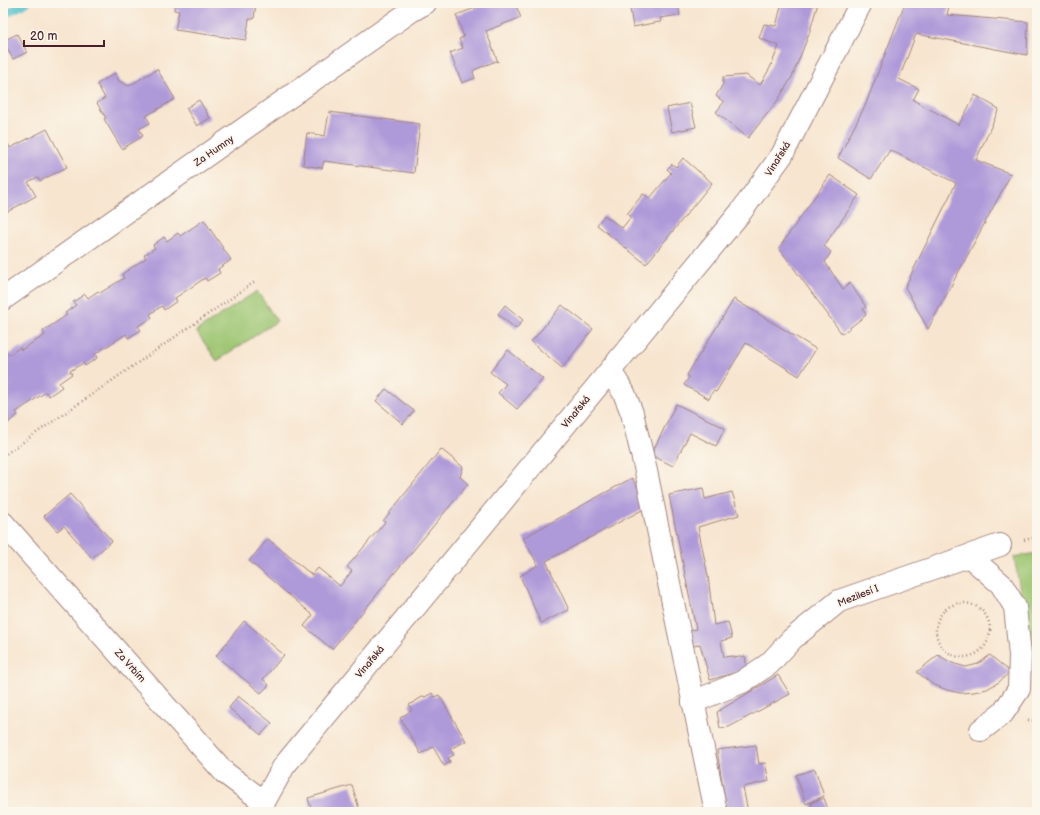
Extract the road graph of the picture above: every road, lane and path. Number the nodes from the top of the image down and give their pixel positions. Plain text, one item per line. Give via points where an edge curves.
1 (425, 3) edge
2 (861, 3) edge
3 (256, 280) dead end
4 (3, 299) edge
5 (610, 371) junction
6 (3, 456) edge
7 (3, 523) edge
8 (1000, 545) dead end
9 (969, 556) junction
10 (975, 605) joint
11 (694, 702) junction
12 (981, 730) dead end
13 (263, 807) edge
14 (716, 812) edge

1 - 4 street, Za Humny
2 - 5 street, Vinařská via 782,154 764,182
3 - 6 path
5 - 11 street via 624,393 635,424
5 - 13 street, Vinařská via 284,766
7 - 13 street, Za Vrbím via 225,773
8 - 9 street, Mezilesí I
9 - 11 street, Mezilesí I via 839,601 792,639 769,664 742,682
9 - 12 street via 1001,584 1015,607 1020,655 1019,689 1003,714
10 - 10 path via 983,610 988,618 990,636 981,650 974,655 956,656 942,646 938,639 937,622 941,614 956,603 966,602
11 - 14 street

